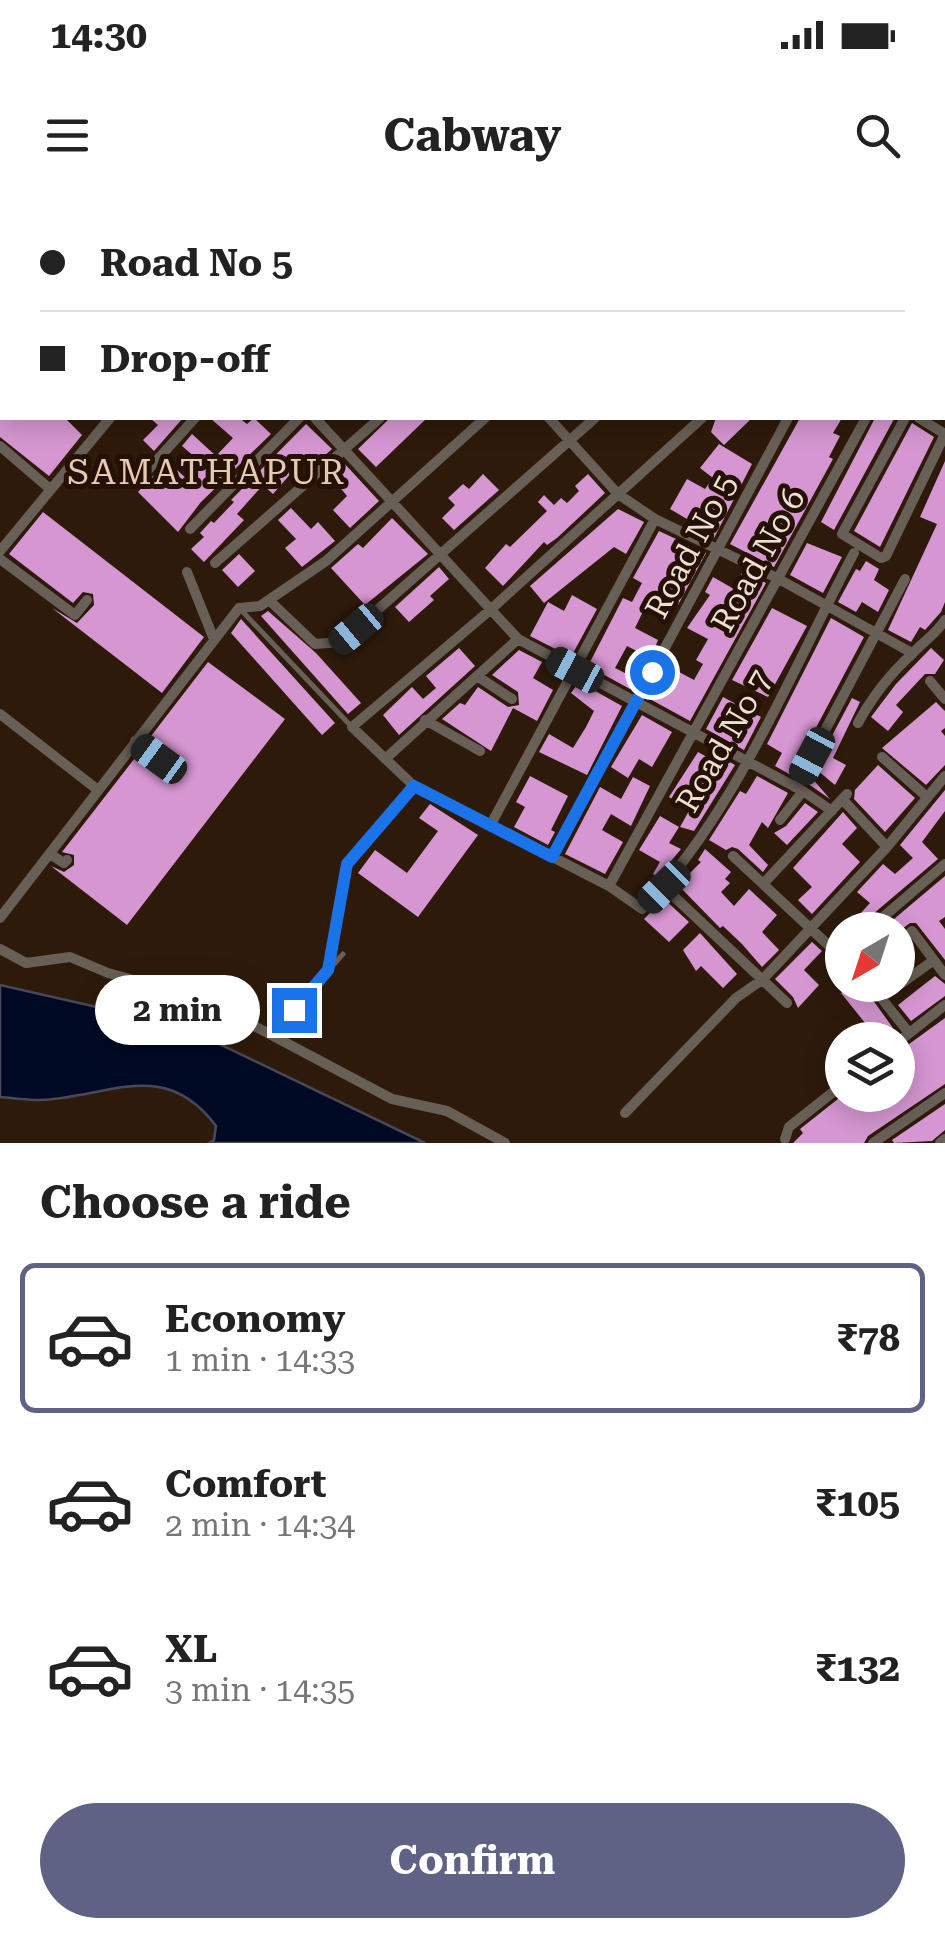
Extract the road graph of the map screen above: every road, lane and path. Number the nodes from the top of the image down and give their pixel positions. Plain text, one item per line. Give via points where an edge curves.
1 (108, 420) edge
2 (194, 420) edge
3 (297, 420) edge
4 (317, 420) edge
5 (378, 420) edge
6 (483, 420) edge
7 (550, 420) edge
8 (593, 420) edge
9 (700, 420) edge
10 (787, 420) edge
11 (865, 420) edge
12 (904, 420) edge
13 (922, 420) edge
14 (569, 440) junction
15 (0, 446) edge
16 (344, 449) junction
17 (138, 481) dead end
18 (50, 489) junction
19 (618, 494) junction
20 (390, 502) junction
21 (655, 519) junction
22 (190, 529) dead end
23 (717, 550) junction
24 (0, 551) edge
25 (854, 554) dead end
26 (438, 556) junction
27 (0, 559) edge
28 (214, 563) dead end
29 (187, 572) dead end
30 (776, 578) junction
31 (905, 579) dead end
32 (87, 600) dead end
33 (269, 600) junction
34 (826, 605) junction
35 (239, 608) junction
36 (489, 611) junction
37 (945, 620) edge
38 (876, 633) junction
39 (213, 637) junction
40 (518, 639) junction
41 (912, 653) junction
42 (575, 670) junction
43 (477, 676) junction
44 (930, 681) dead end
45 (512, 699) dead end
46 (945, 699) edge
47 (635, 702) junction
48 (0, 714) edge
49 (425, 720) junction
50 (858, 723) dead end
51 (352, 727) junction
52 (692, 733) junction
53 (135, 742) junction
54 (480, 751) dead end
55 (882, 757) dead end
56 (386, 759) junction
57 (748, 763) junction
58 (176, 772) dead end
59 (944, 780) edge
60 (414, 786) junction
61 (799, 789) junction
62 (98, 790) junction
63 (927, 797) junction
64 (832, 811) junction
65 (780, 820) dead end
66 (490, 826) junction
67 (887, 847) junction
68 (50, 854) junction
69 (733, 856) dead end
70 (552, 857) junction
71 (67, 860) dead end
72 (945, 864) edge
73 (763, 884) junction
74 (609, 886) junction
75 (664, 887) junction
76 (889, 912) edge
77 (0, 918) edge
78 (811, 928) junction
79 (915, 934) edge
80 (825, 942) edge
81 (0, 949) edge
82 (343, 954) dead end
83 (934, 960) junction
84 (328, 970) junction
85 (915, 974) edge
86 (945, 974) edge
87 (763, 979) junction
88 (884, 1002) edge
89 (787, 1003) dead end
90 (945, 1006) edge
91 (294, 1010) dead end
92 (900, 1022) edge
93 (915, 1028) edge
94 (945, 1093) edge
95 (825, 1098) edge
96 (625, 1113) dead end
97 (785, 1138) dead end
98 (505, 1143) edge
99 (873, 1143) edge

1 - 18 street
2 - 17 street
3 - 22 street
4 - 16 street
5 - 16 street
6 - 20 street
7 - 14 street
8 - 14 street
9 - 19 street
10 - 23 street, Road No 5
11 - 30 street, Road No 6
12 - 13 street via 842,534 881,558 944,434
14 - 19 street
14 - 26 street
15 - 18 street
16 - 20 street
16 - 28 street
18 - 24 street
19 - 21 street
19 - 36 street
20 - 26 street
20 - 33 street via 326,561
21 - 23 street
21 - 42 street
23 - 30 street
23 - 47 street, Road No 5
25 - 34 street, Road No 7
26 - 33 street via 341,642 328,646 315,644
26 - 36 street
27 - 32 street via 75,614
29 - 39 street
30 - 34 street
30 - 52 street, Road No 6
31 - 38 street
33 - 35 street
34 - 38 street
34 - 57 street, Road No 7
35 - 39 street
35 - 51 lane
36 - 40 street
36 - 51 street
37 - 41 street
38 - 41 street
38 - 61 street
39 - 53 street
40 - 42 street
40 - 43 street
41 - 50 street
42 - 47 street
42 - 66 street
43 - 45 street
43 - 49 street
44 - 46 street
47 - 52 street
47 - 70 street, Road No 5
48 - 62 street
49 - 54 street
49 - 56 street
51 - 56 street
52 - 57 street
52 - 74 street, Road No 6
53 - 58 street
53 - 62 street
55 - 63 street
56 - 60 street
57 - 61 street
57 - 75 street, Road No 7
59 - 63 street
60 - 66 street
60 - 84 street via 347,864
61 - 64 street
61 - 65 street
62 - 68 street
63 - 67 street
64 - 67 street via 845,797
64 - 73 street
66 - 70 street
67 - 78 street
68 - 71 street
68 - 77 street
69 - 73 street
70 - 74 street
72 - 76 street
73 - 78 street
74 - 75 street via 642,909
75 - 87 street
78 - 80 street
78 - 87 street
79 - 83 street
81 - 98 street via 26,963 70,957 173,991 392,1099 447,1111
82 - 84 lane
83 - 85 street
83 - 86 street
84 - 91 lane
87 - 89 street
87 - 96 street via 736,998
88 - 92 street
90 - 93 street
94 - 99 street
95 - 97 street via 789,1127

